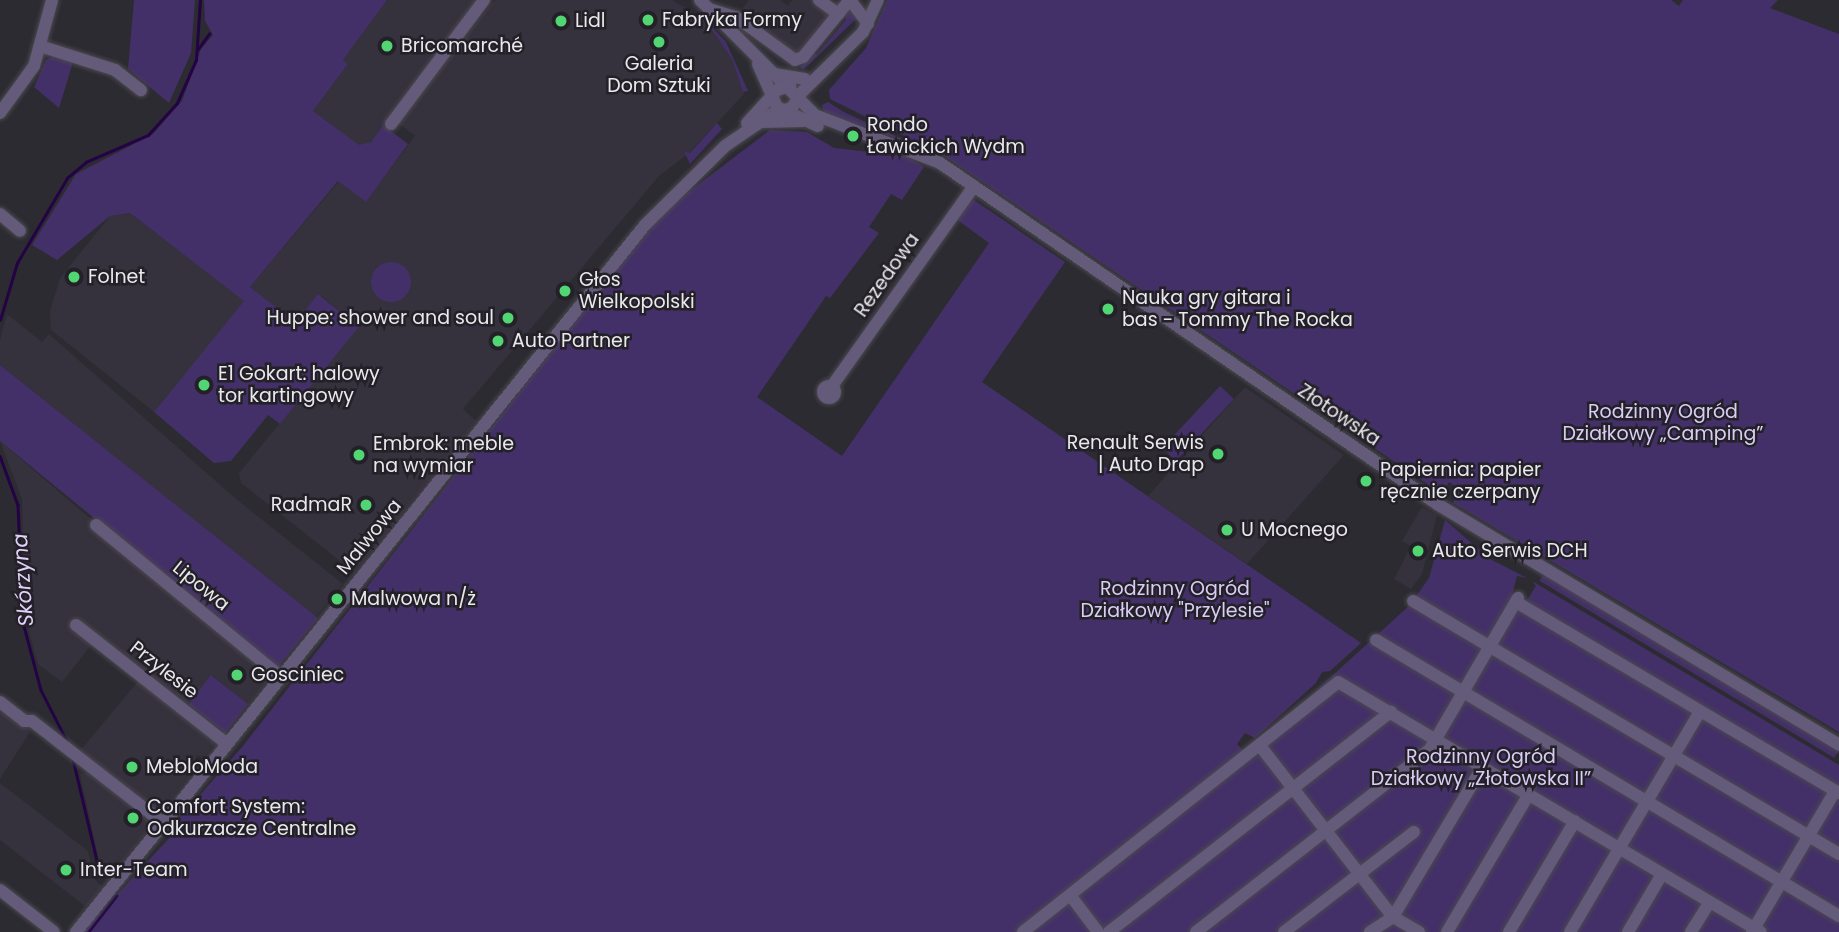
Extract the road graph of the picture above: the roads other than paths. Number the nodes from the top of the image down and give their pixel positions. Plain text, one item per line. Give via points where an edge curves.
1 (52, 0) edge
2 (484, 0) edge
3 (819, 0) edge
4 (872, 0) edge
5 (878, 0) edge
6 (849, 1) edge
7 (705, 4) edge
8 (838, 14) junction
9 (865, 20) junction
10 (40, 46) junction
11 (751, 52) junction
12 (779, 80) junction
13 (808, 81) junction
14 (141, 90) dead end
15 (773, 97) junction
16 (797, 97) junction
17 (784, 110) junction
18 (0, 113) edge
19 (758, 118) junction
20 (814, 119) junction
21 (391, 124) dead end
22 (974, 186) junction
23 (0, 214) edge
24 (20, 231) dead end
25 (832, 386) dead end
26 (96, 525) dead end
27 (1413, 601) dead end
28 (76, 625) dead end
29 (1376, 640) dead end
30 (1491, 645) junction
31 (281, 677) junction
32 (1462, 692) junction
33 (0, 702) edge
34 (1700, 711) junction
35 (1391, 712) junction
36 (1435, 737) junction
37 (227, 744) junction
38 (1839, 744) edge
39 (1261, 747) junction
40 (1674, 757) junction
41 (1483, 766) junction
42 (1293, 789) junction
43 (1837, 792) edge
44 (1530, 794) junction
45 (1647, 801) junction
46 (1575, 821) junction
47 (163, 823) junction
48 (1325, 831) junction
49 (1414, 832) dead end
50 (1809, 836) junction
51 (1620, 848) junction
52 (1839, 854) edge
53 (1358, 874) junction
54 (1662, 874) junction
55 (1782, 881) junction
56 (0, 890) edge
57 (1070, 895) junction
58 (1709, 903) junction
59 (1839, 916) edge
60 (1393, 917) junction
61 (1756, 931) edge
62 (54, 932) edge
63 (76, 932) edge
64 (1023, 932) edge
65 (1098, 932) edge
66 (1109, 932) edge
67 (1196, 932) edge
68 (1284, 932) edge
69 (1370, 932) edge
70 (1419, 932) edge
71 (1447, 932) edge
72 (1509, 932) edge
73 (1570, 932) edge
74 (1628, 932) edge
75 (1691, 932) edge

1 - 10 street
2 - 21 street
3 - 8 street
4 - 9 street
5 - 9 street
6 - 8 street
6 - 9 street
7 - 8 street via 736,17 795,60 803,57
7 - 11 street
9 - 13 street
10 - 14 street via 114,69
10 - 18 street via 26,80
11 - 12 street
11 - 15 street
11 - 19 street via 761,84
12 - 13 street
12 - 15 street
12 - 16 street
13 - 16 street
13 - 20 street
15 - 17 street via 776,106
15 - 19 street, Malwowa
16 - 17 street via 792,108
16 - 20 street, Złotowska
17 - 19 street, Malwowa
17 - 20 street, Złotowska
19 - 20 street
19 - 31 street, Malwowa via 696,171 614,262
20 - 22 street, Złotowska via 828,131 900,145 931,158
22 - 25 street, Rezedowa
22 - 38 street, Złotowska via 1437,504
23 - 24 street
26 - 31 street, Lipowa
27 - 30 street
28 - 37 street, Przylesie
29 - 32 street
30 - 32 street
30 - 34 street via 1517,600
30 - 40 street
31 - 37 street, Malwowa
32 - 36 street
32 - 45 street
33 - 47 street via 24,721 33,721
34 - 40 street
34 - 43 street
35 - 36 street
35 - 39 street via 1338,682
35 - 42 street
36 - 41 street
36 - 48 street via 1430,749
37 - 47 street, Malwowa
39 - 42 street
39 - 57 street
40 - 45 street
40 - 50 street
41 - 44 street
41 - 60 street
42 - 48 street
42 - 66 street
43 - 50 street
44 - 46 street
44 - 71 street
45 - 51 street
45 - 55 street
46 - 51 street
46 - 72 street
47 - 63 street, Malwowa
48 - 53 street
48 - 67 street
49 - 53 street
50 - 52 street
50 - 55 street
51 - 54 street
51 - 73 street
53 - 60 street
53 - 68 street
54 - 58 street
54 - 74 street
55 - 59 street
55 - 61 street
56 - 62 street
57 - 64 street
57 - 65 street
58 - 61 street
58 - 75 street
60 - 69 street
60 - 70 street

